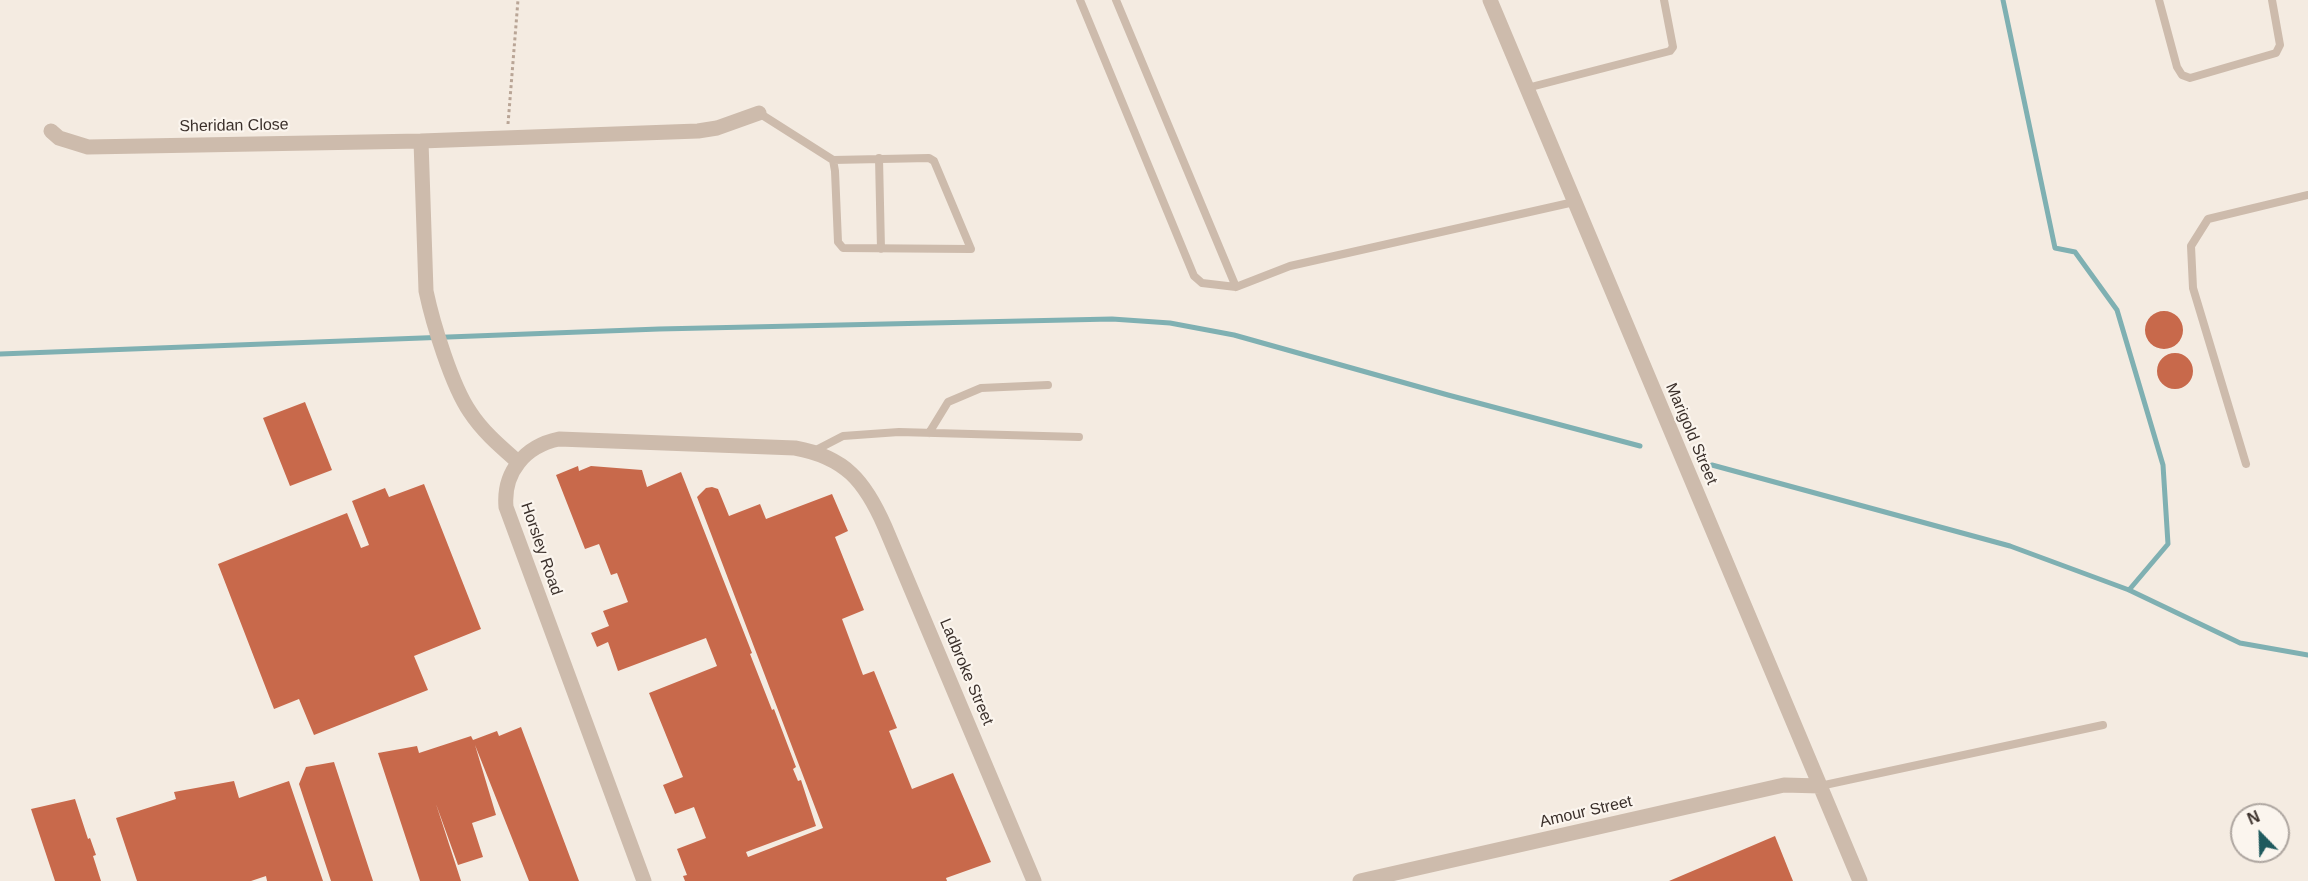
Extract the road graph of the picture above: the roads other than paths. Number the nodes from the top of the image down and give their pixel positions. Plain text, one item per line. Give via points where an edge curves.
1 (1080, 0) edge
2 (1116, 0) edge
3 (1490, 0) edge
4 (1664, 0) edge
5 (2159, 0) edge
6 (2272, 0) edge
7 (1527, 88) junction
8 (759, 113) joint
9 (51, 131) dead end
10 (421, 141) junction
11 (879, 158) junction
12 (832, 160) junction
13 (2308, 195) edge
14 (1574, 202) junction
15 (881, 249) junction
16 (1236, 287) junction
17 (1048, 385) dead end
18 (929, 433) junction
19 (1079, 437) dead end
20 (813, 451) junction
21 (518, 462) junction
22 (2246, 464) dead end
23 (858, 479) joint
24 (2103, 725) dead end
25 (1820, 786) junction
26 (644, 881) edge
27 (1034, 881) edge
28 (1360, 881) edge
29 (1860, 881) edge

1 - 16 lane via 1194,276 1202,283
2 - 16 lane
3 - 7 street, Marigold Street
4 - 7 lane via 1673,47 1670,51
5 - 6 lane via 2177,67 2190,78 2276,53 2280,45
7 - 14 street, Marigold Street
8 - 10 street, Sheridan Close via 698,131
8 - 12 lane
9 - 10 street, Sheridan Close via 59,138 88,147
10 - 21 street via 430,310 469,411
11 - 12 lane
11 - 15 lane
11 - 15 lane via 934,160 971,249
12 - 15 lane via 838,242 843,248
13 - 22 lane via 2208,219 2191,246 2193,288
14 - 16 lane via 1290,266
14 - 25 street, Marigold Street
17 - 18 lane via 981,388 948,402
18 - 19 lane
18 - 20 lane via 843,436
20 - 21 street, Horsley Road via 570,438 542,444
20 - 23 street, Horsley Road
21 - 26 street, Horsley Road via 506,487 508,518
23 - 27 street, Ladbroke Street via 885,526
24 - 25 lane
25 - 28 street, Amour Street via 1784,785
25 - 29 street, Marigold Street

